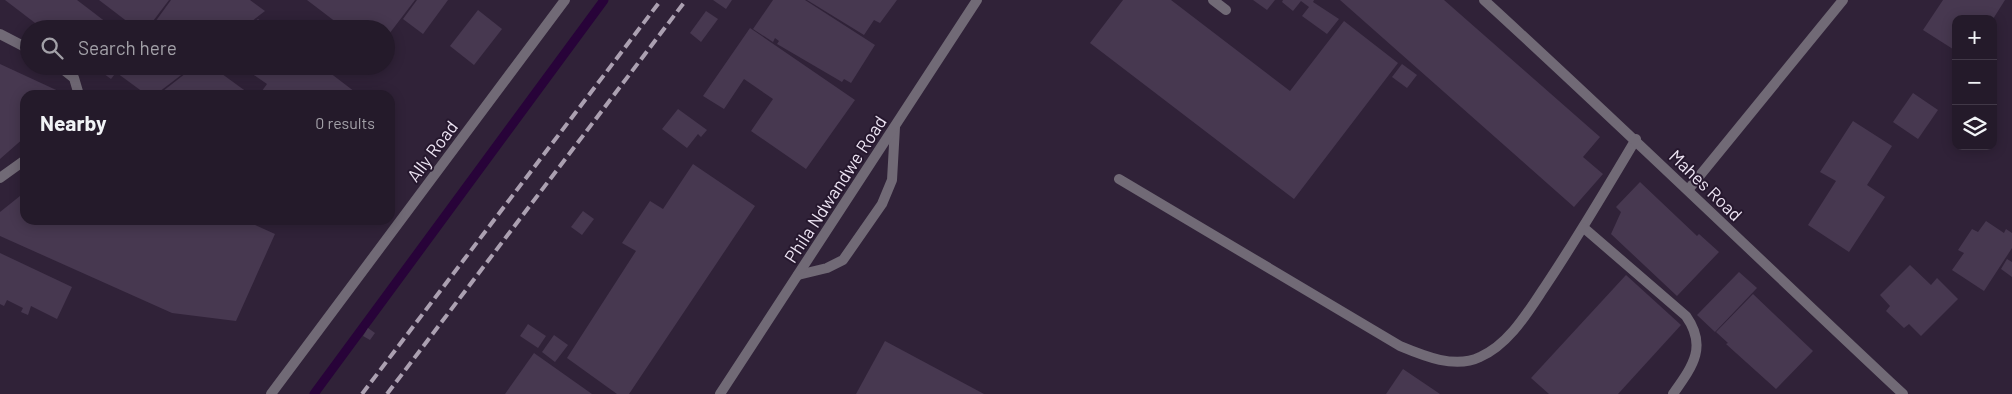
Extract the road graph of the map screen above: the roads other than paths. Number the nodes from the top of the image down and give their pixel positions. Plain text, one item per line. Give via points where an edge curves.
1 (565, 0) edge
2 (977, 0) edge
3 (1213, 0) edge
4 (1484, 0) edge
5 (1843, 0) edge
6 (1226, 10) dead end
7 (0, 34) edge
8 (20, 44) edge
9 (70, 75) edge
10 (78, 90) edge
11 (895, 127) junction
12 (1636, 139) junction
13 (20, 164) edge
14 (0, 178) edge
15 (1118, 179) dead end
16 (1688, 190) junction
17 (1584, 228) junction
18 (798, 275) junction
19 (271, 394) edge
20 (720, 394) edge
21 (1673, 394) edge
22 (1903, 394) edge

1 - 19 street, Ally Road
2 - 11 street, Phila Ndwandwe Road
3 - 6 street
4 - 12 street, Mahes Road
5 - 16 street
7 - 8 street
9 - 10 street
11 - 18 street, Phila Ndwandwe Road
11 - 18 street via 892,180 882,204 843,260 827,268
12 - 16 street, Mahes Road
12 - 17 street
13 - 14 street
15 - 17 street via 1400,346 1421,355 1453,361 1479,358 1507,337
16 - 22 street, Mahes Road
17 - 21 street via 1686,316 1692,325 1698,344 1696,354 1690,370
18 - 20 street, Phila Ndwandwe Road

